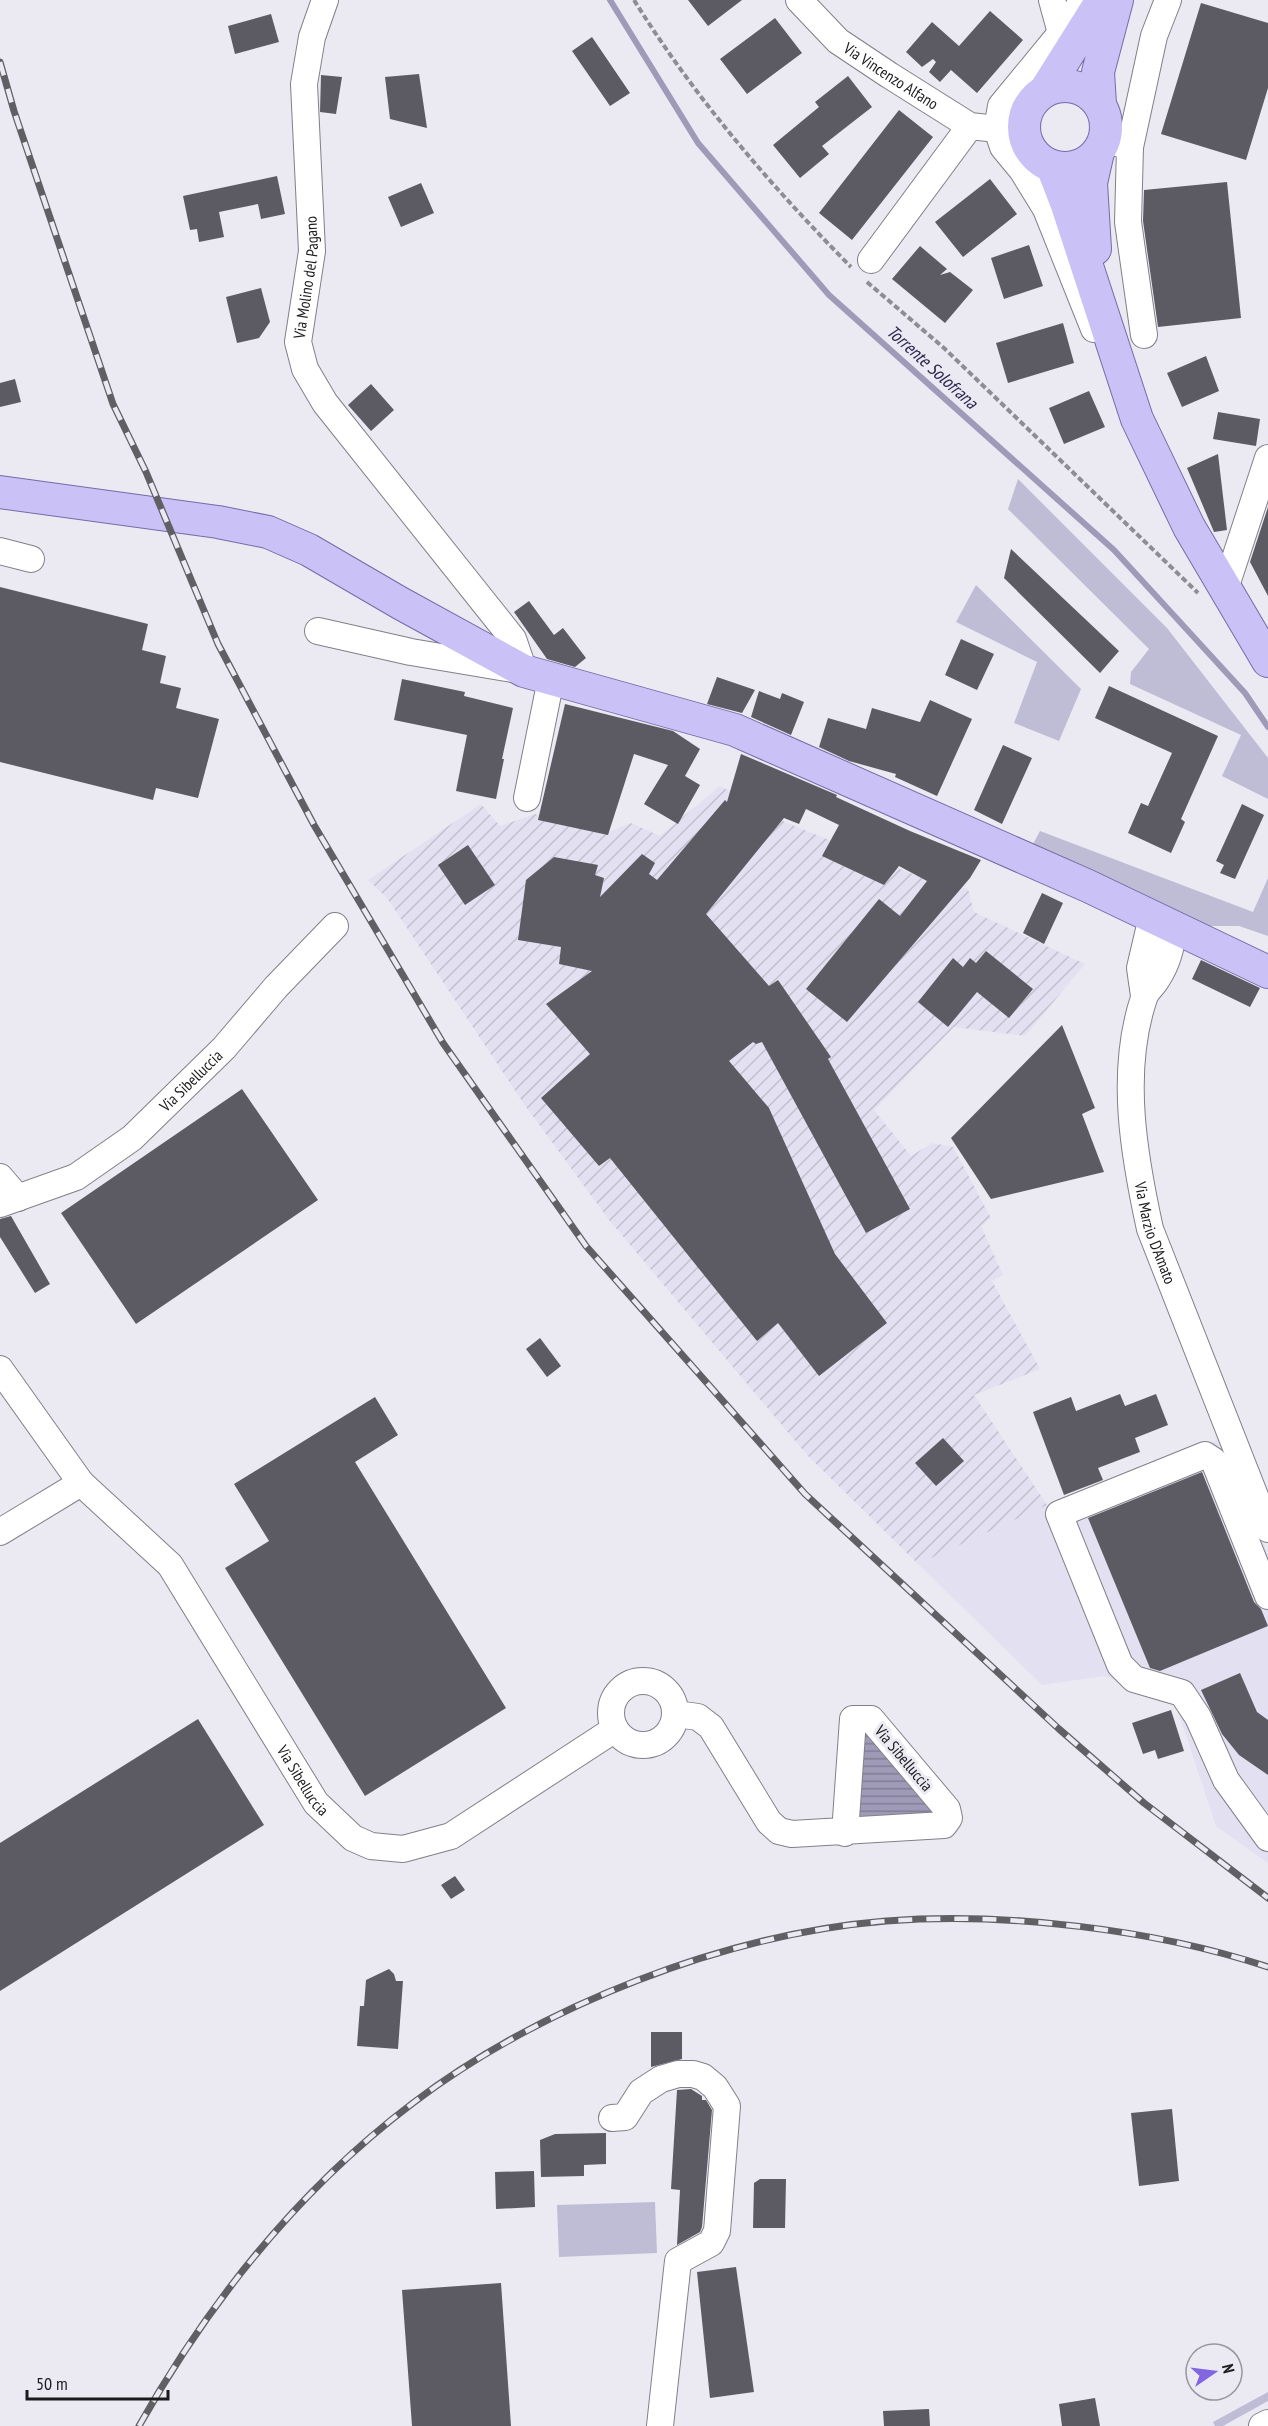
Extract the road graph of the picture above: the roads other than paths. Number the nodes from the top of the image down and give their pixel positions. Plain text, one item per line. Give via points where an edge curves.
1 (325, 0) edge
2 (799, 0) edge
3 (1052, 0) edge
4 (1083, 0) edge
5 (1102, 0) edge
6 (1117, 0) edge
7 (1168, 0) edge
8 (1061, 33) junction
9 (1037, 81) junction
10 (1100, 104) junction
11 (970, 126) junction
12 (1000, 138) junction
13 (1111, 146) junction
14 (1048, 164) junction
15 (864, 270) road end
16 (1099, 301) junction
17 (1144, 335) dead end
18 (1119, 366) junction
19 (1268, 458) edge
20 (0, 492) edge
21 (0, 551) edge
22 (31, 559) dead end
23 (1213, 592) junction
24 (483, 604) junction
25 (318, 631) dead end
26 (468, 640) junction
27 (1268, 661) edge
28 (538, 675) junction
29 (527, 798) dead end
30 (1162, 922) junction
31 (335, 926) dead end
32 (1268, 972) edge
33 (0, 1177) edge
34 (9, 1201) edge
35 (0, 1369) edge
36 (1238, 1452) junction
37 (1214, 1461) junction
38 (81, 1483) junction
39 (1268, 1529) edge
40 (0, 1533) edge
41 (1266, 1586) edge
42 (676, 1714) junction
43 (615, 1729) junction
44 (845, 1833) junction
45 (1268, 1838) edge
46 (612, 2118) dead end
47 (1268, 2423) edge
48 (660, 2426) edge
49 (1262, 2426) edge

1 - 24 street, Via Molino del Pagano via 312,37 304,84 312,251 298,342 304,369 325,403
2 - 11 street, Via Vincenzo Alfano via 838,41
3 - 8 street
4 - 8 street
5 - 9 main road
6 - 10 main road via 1098,72
7 - 13 street
8 - 9 street
9 - 10 main road via 1076,86
9 - 12 street via 1001,106
9 - 14 main road via 1024,125 1031,150
10 - 13 main road
11 - 12 street, Via Vincenzo Alfano
11 - 15 street
12 - 14 street, Via Vincenzo Alfano via 1020,157
12 - 18 street via 1046,209 1090,321
13 - 14 main road via 1075,167
13 - 16 main road via 1091,183
13 - 17 street via 1128,222
14 - 16 main road
16 - 18 main road
18 - 23 main road via 1137,419 1190,527
19 - 23 street
20 - 26 main road via 163,513 268,532 309,550
21 - 22 street
23 - 27 main road
24 - 26 street
24 - 28 street, Via Molino del Pagano
25 - 28 street
26 - 28 main road
28 - 29 street
28 - 30 main road via 735,730
30 - 32 main road
30 - 36 street, Via Marzio D'Amato via 1140,968 1144,996 1132,1059 1139,1180 1150,1229
31 - 34 street, Via Sibelluccia via 224,1048 132,1138 76,1176
33 - 34 street, Via Sibelluccia
35 - 38 street, Via Sibelluccia
36 - 37 street
36 - 39 street, Via Marzio D'Amato
37 - 41 street
37 - 45 street via 1205,1455 1059,1514 1120,1665 1134,1679 1182,1693 1226,1780
38 - 40 street
38 - 43 street, Via Sibelluccia via 170,1565 316,1803 353,1838 371,1846 403,1849 451,1836
42 - 43 street via 668,1734 651,1745 630,1743
42 - 43 street via 662,1686 641,1681 621,1690 611,1708
42 - 44 street, Via Sibelluccia via 698,1717 711,1727 769,1822 779,1831
44 - 44 street, Via Sibelluccia via 853,1719 863,1717 871,1719 947,1809 949,1818 944,1825
46 - 48 street via 625,2116 649,2085 678,2074 703,2077 727,2106 717,2231 711,2243 678,2261
47 - 49 street

